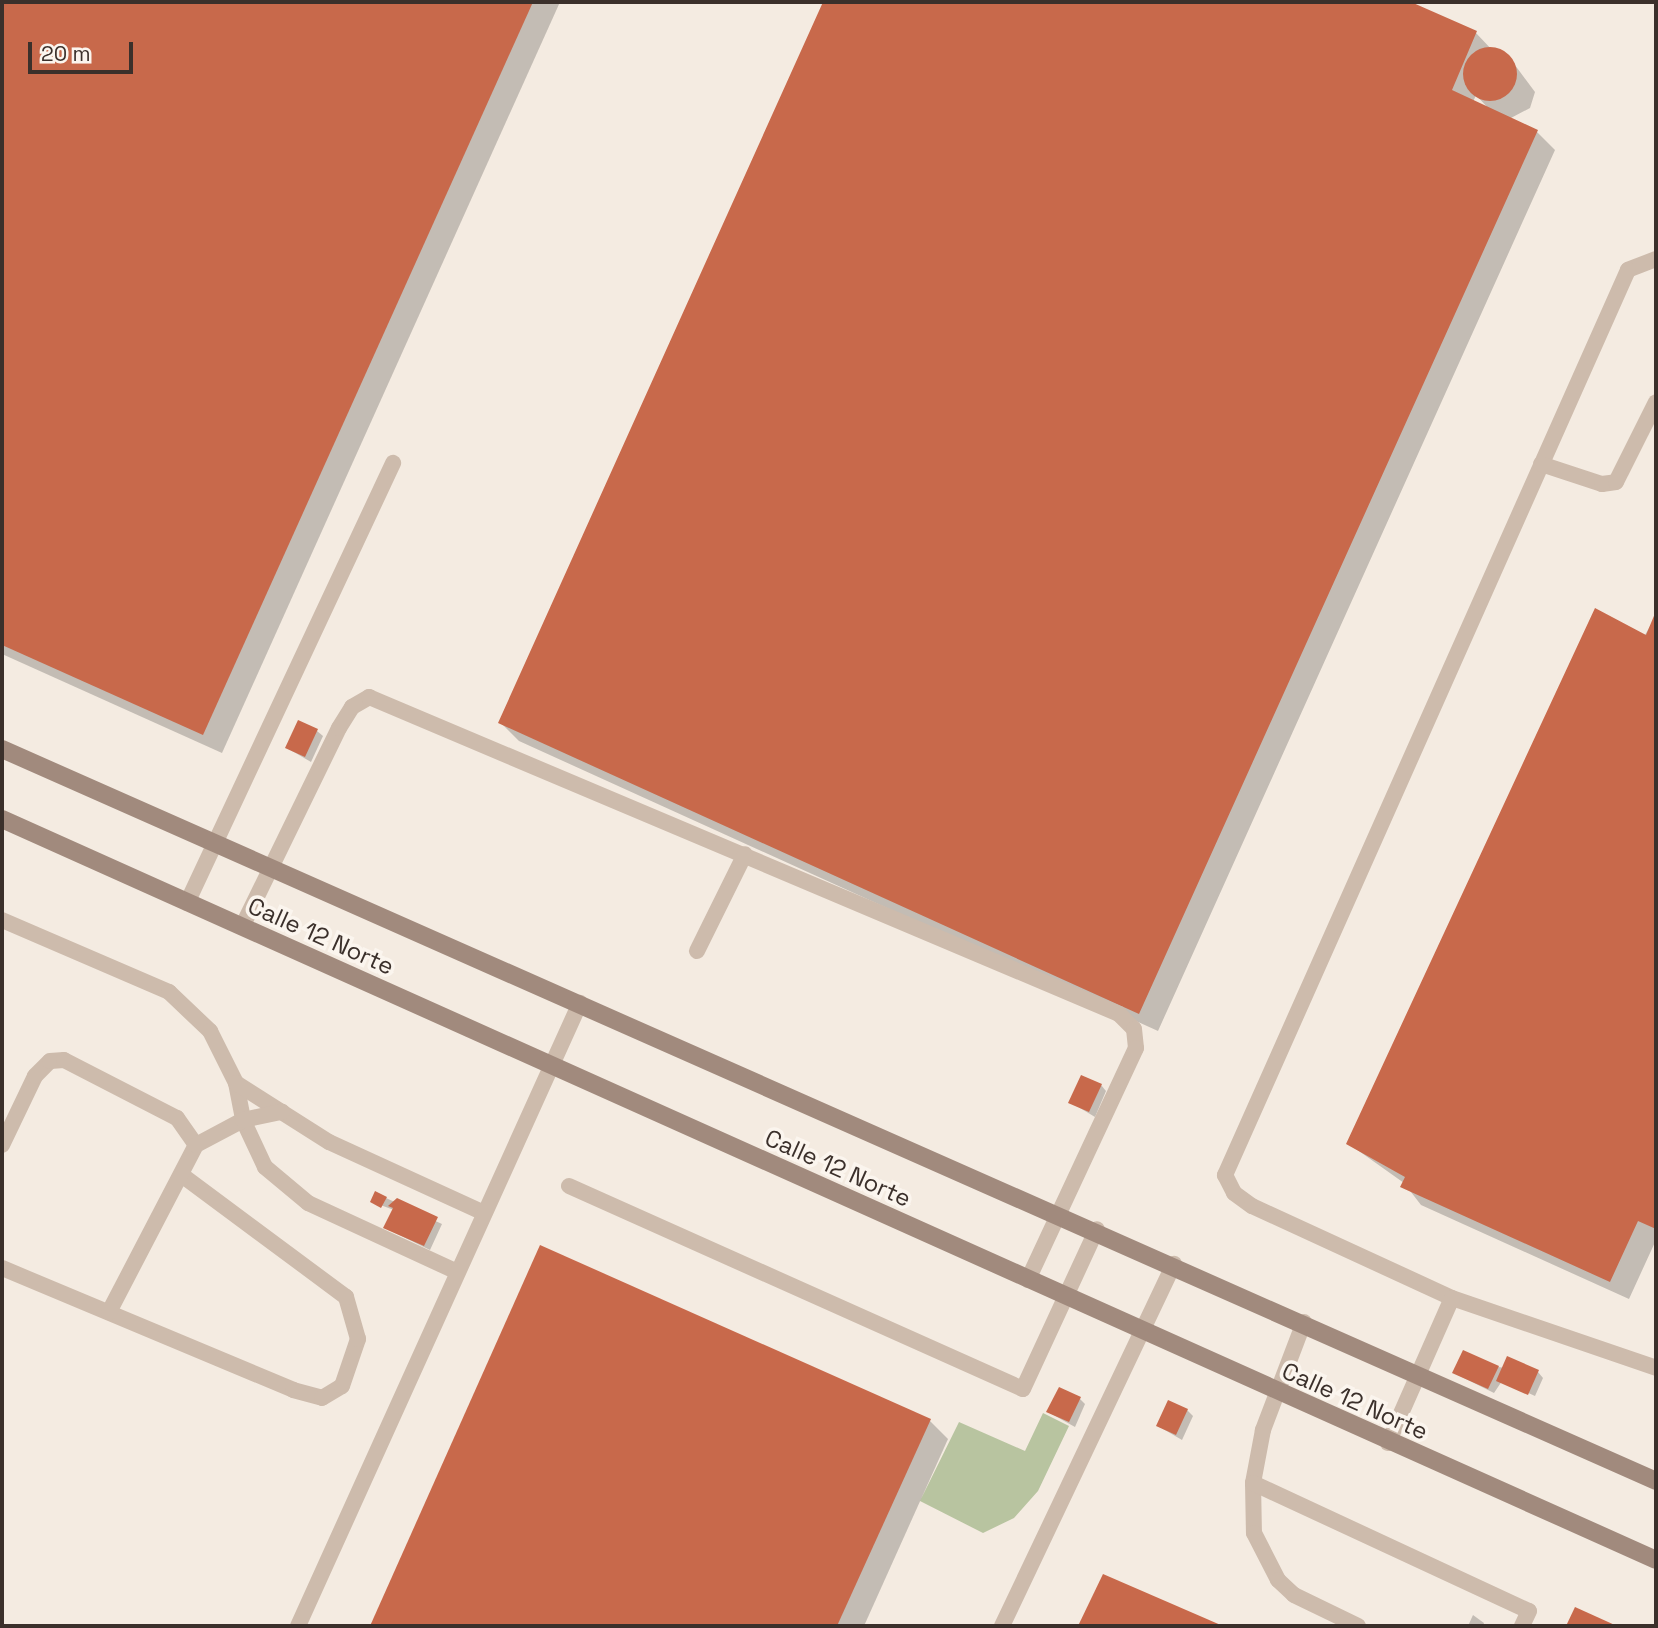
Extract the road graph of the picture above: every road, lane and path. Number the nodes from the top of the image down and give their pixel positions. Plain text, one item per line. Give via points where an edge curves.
1 (1656, 259) edge
2 (1656, 402) edge
3 (393, 463) dead end
4 (1541, 464) junction
5 (2, 749) edge
6 (2, 819) edge
7 (213, 842) junction
8 (745, 854) junction
9 (271, 867) junction
10 (187, 903) junction
11 (2, 920) edge
12 (242, 927) junction
13 (697, 951) dead end
14 (580, 1003) junction
15 (550, 1066) junction
16 (236, 1083) junction
17 (282, 1112) junction
18 (243, 1120) junction
19 (2, 1145) edge
20 (196, 1145) junction
21 (183, 1176) junction
22 (569, 1186) dead end
23 (484, 1213) junction
24 (1062, 1213) junction
25 (1097, 1229) junction
26 (1174, 1264) junction
27 (2, 1268) edge
28 (457, 1272) junction
29 (1028, 1280) junction
30 (1065, 1297) junction
31 (1452, 1298) junction
32 (109, 1312) junction
33 (1304, 1322) junction
34 (1142, 1332) junction
35 (1656, 1368) edge
36 (1418, 1373) junction
37 (1276, 1394) junction
38 (1388, 1443) junction
39 (1656, 1481) edge
40 (1253, 1483) junction
41 (1656, 1560) edge
42 (298, 1626) edge
43 (1002, 1626) edge
44 (1358, 1626) edge
45 (1522, 1626) edge

1 - 4 lane via 1628,270
2 - 4 lane via 1616,482 1602,484
3 - 7 lane
4 - 31 lane via 1225,1175 1234,1193 1252,1206
5 - 7 main road, Calle 12 Norte
6 - 10 main road, Calle 12 Norte
7 - 9 main road, Calle 12 Norte
7 - 10 lane
8 - 9 lane via 369,697 352,707 339,728
8 - 13 lane
8 - 24 lane via 1119,1014 1134,1029 1136,1048 1127,1074
9 - 12 lane
9 - 14 main road, Calle 12 Norte
10 - 12 main road, Calle 12 Norte
11 - 16 lane via 169,992 210,1031
12 - 15 main road, Calle 12 Norte
14 - 15 lane
14 - 24 main road, Calle 12 Norte
15 - 23 lane
15 - 29 main road, Calle 12 Norte
16 - 17 lane
16 - 18 lane
17 - 18 lane
17 - 23 lane via 329,1142
18 - 20 lane
18 - 28 lane via 265,1167 308,1203
19 - 20 lane via 35,1076 50,1061 64,1060 177,1118
20 - 21 lane
21 - 32 lane
21 - 32 lane via 346,1297 358,1339 342,1386 322,1398 293,1390
22 - 30 lane via 1023,1389
23 - 28 lane
24 - 25 main road, Calle 12 Norte
24 - 29 lane
25 - 26 main road, Calle 12 Norte
25 - 30 lane
26 - 33 main road, Calle 12 Norte
26 - 34 lane
27 - 32 lane
28 - 42 lane
29 - 30 main road, Calle 12 Norte
30 - 34 main road, Calle 12 Norte
31 - 35 lane
31 - 36 lane
33 - 36 main road, Calle 12 Norte
33 - 37 lane
34 - 37 main road, Calle 12 Norte
34 - 43 lane
36 - 38 lane
36 - 39 main road, Calle 12 Norte
37 - 38 main road, Calle 12 Norte
37 - 40 lane
38 - 41 main road, Calle 12 Norte
40 - 44 lane via 1254,1534 1278,1580 1294,1595
40 - 45 lane via 1529,1611

